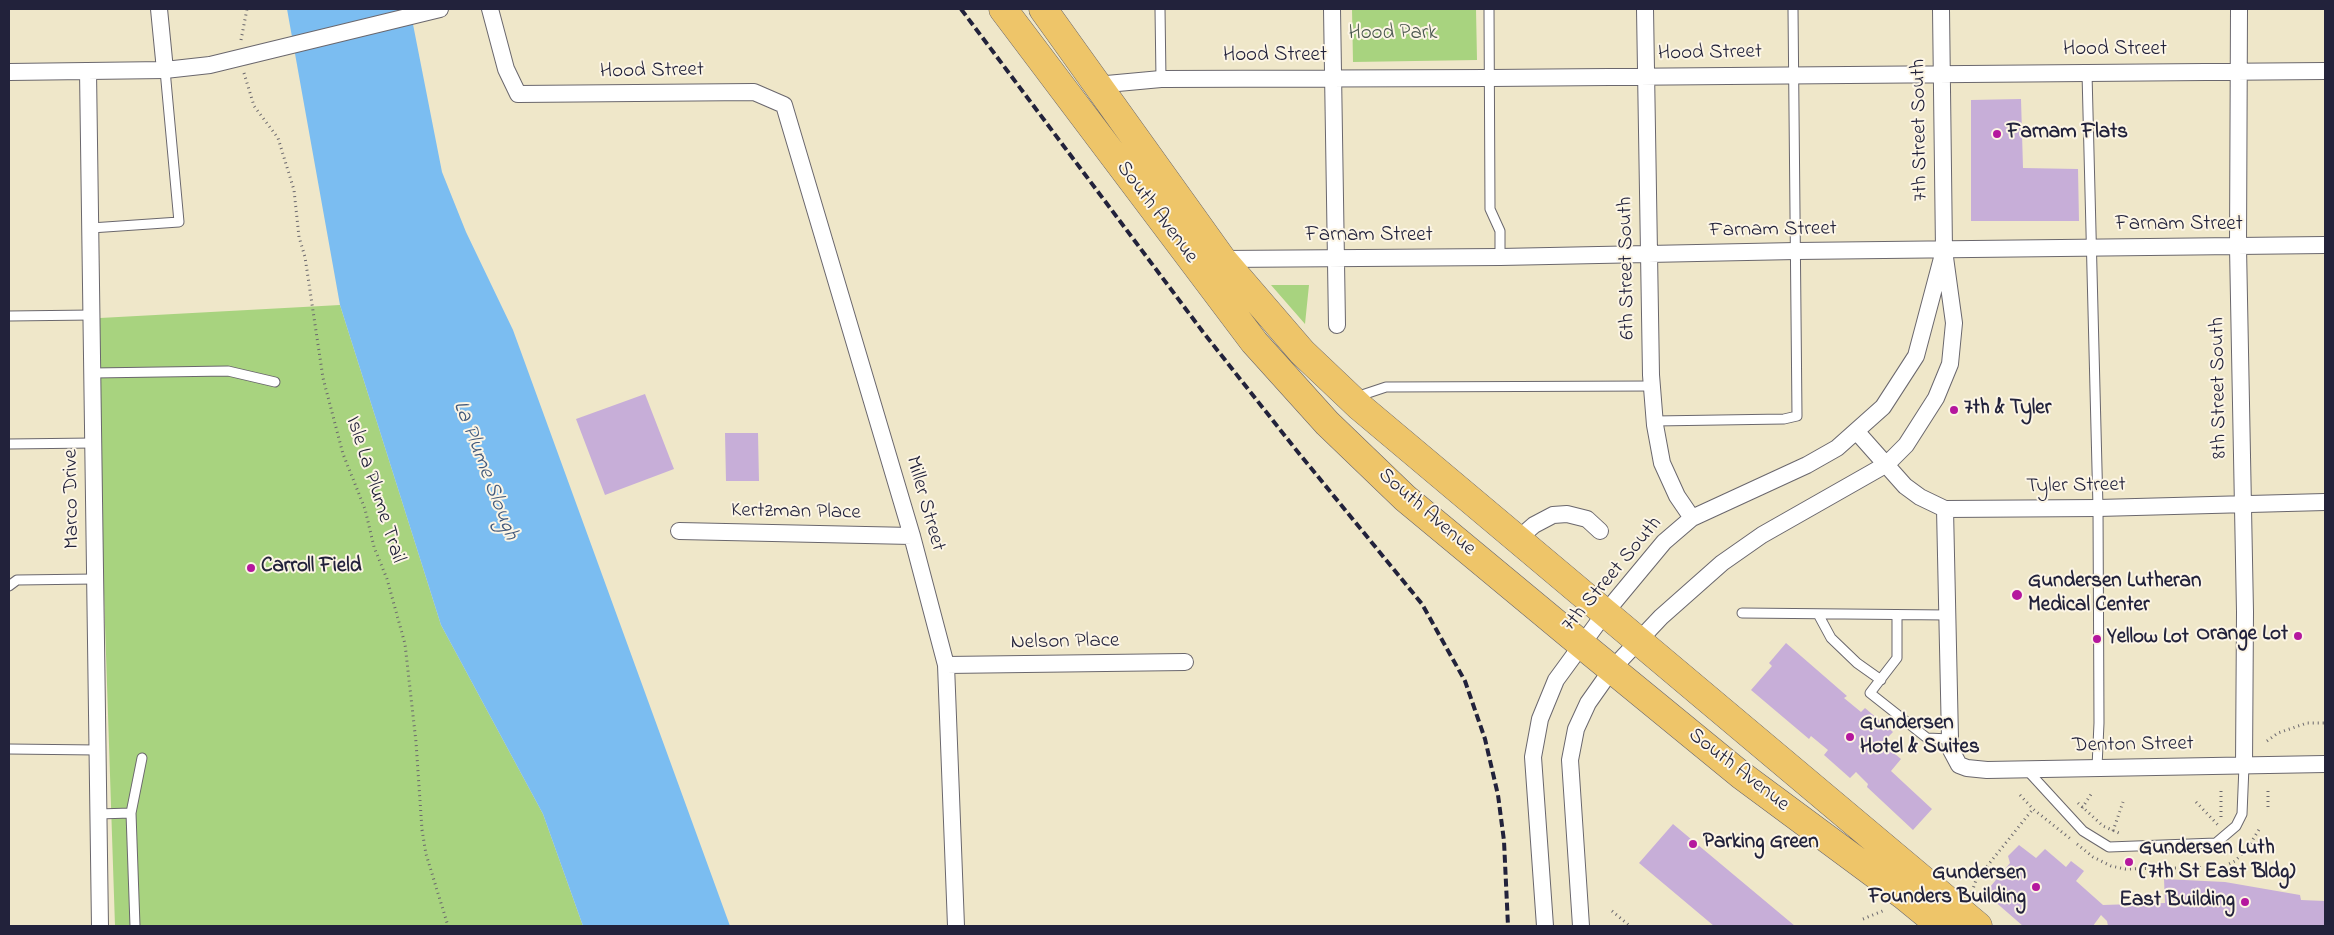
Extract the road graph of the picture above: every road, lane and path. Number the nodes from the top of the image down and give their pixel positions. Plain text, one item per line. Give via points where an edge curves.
1 (159, 9) edge
2 (247, 9) edge
3 (440, 9) edge
4 (490, 9) edge
5 (1003, 9) edge
6 (1160, 9) edge
7 (1332, 9) edge
8 (1489, 9) edge
9 (1645, 9) edge
10 (1793, 9) edge
11 (1941, 9) edge
12 (2239, 9) edge
13 (1045, 13) edge
14 (241, 40) dead end
15 (165, 70) junction
16 (88, 71) junction
17 (2325, 71) edge
18 (9, 72) edge
19 (2240, 72) junction
20 (244, 73) dead end
21 (2087, 73) junction
22 (1941, 74) junction
23 (1794, 75) junction
24 (1646, 76) junction
25 (1332, 78) junction
26 (1490, 78) junction
27 (1161, 79) junction
28 (1096, 85) junction
29 (784, 105) joint
30 (91, 228) junction
31 (2325, 245) edge
32 (2238, 247) junction
33 (2092, 248) junction
34 (1944, 250) junction
35 (1796, 251) junction
36 (1648, 256) junction
37 (1334, 258) junction
38 (1500, 258) junction
39 (1222, 259) junction
40 (92, 315) junction
41 (9, 316) edge
42 (1337, 325) dead end
43 (93, 373) junction
44 (275, 382) dead end
45 (1652, 386) junction
46 (1351, 399) junction
47 (1655, 421) junction
48 (1857, 432) junction
49 (93, 443) junction
50 (9, 444) edge
51 (1886, 464) junction
52 (2325, 502) edge
53 (2243, 504) junction
54 (2098, 508) junction
55 (1945, 509) junction
56 (1692, 518) junction
57 (679, 531) dead end
58 (1600, 531) dead end
59 (912, 536) junction
60 (1518, 539) junction
61 (95, 579) junction
62 (9, 586) edge
63 (1605, 613) junction
64 (1742, 613) dead end
65 (1818, 614) junction
66 (1897, 615) junction
67 (1947, 615) junction
68 (1639, 640) junction
69 (1581, 644) junction
70 (1186, 662) dead end
71 (946, 665) junction
72 (1612, 669) junction
73 (1880, 680) junction
74 (2325, 723) edge
75 (2267, 741) dead end
76 (1950, 745) junction
77 (9, 749) edge
78 (97, 750) junction
79 (142, 758) dead end
80 (2325, 764) edge
81 (2244, 766) junction
82 (2097, 767) junction
83 (2027, 769) junction
84 (2221, 791) dead end
85 (2268, 791) dead end
86 (2092, 793) dead end
87 (2073, 798) dead end
88 (2123, 802) dead end
89 (2196, 802) dead end
90 (2082, 808) junction
91 (2034, 809) dead end
92 (2268, 809) dead end
93 (131, 813) junction
94 (98, 814) junction
95 (2222, 829) junction
96 (2113, 831) junction
97 (2215, 831) dead end
98 (2122, 833) dead end
99 (1970, 899) dead end
100 (1887, 910) dead end
101 (1612, 911) dead end
102 (1862, 919) dead end
103 (100, 926) edge
104 (135, 926) edge
105 (448, 926) edge
106 (956, 926) edge
107 (1545, 926) edge
108 (1581, 926) edge
109 (1630, 926) edge
110 (1941, 926) edge
111 (1978, 926) edge

1 - 15 street
2 - 14 path
3 - 15 street via 210,65
4 - 29 street, Hood Street via 506,69 518,94 754,92
5 - 69 highway, South Avenue via 1254,342 1328,423 1405,498
6 - 27 lane
7 - 25 street
8 - 26 lane
9 - 24 street, 6th Street South
10 - 23 lane
11 - 22 street, 7th Street South
12 - 19 street, 8th Street South
13 - 28 highway, South Avenue
15 - 16 street
15 - 30 lane via 179,222
16 - 18 street
16 - 30 street, Marco Drive
17 - 19 street, Hood Street
19 - 21 street, Hood Street
19 - 32 street, 8th Street South
20 - 105 path, Isle La Plume Trail via 254,106 278,138 294,190 323,378 343,454 365,510 405,644 422,830
21 - 22 street, Hood Street
21 - 33 lane
22 - 23 street, Hood Street
22 - 34 street, 7th Street South
23 - 24 street, Hood Street
23 - 35 lane
24 - 26 street, Hood Street
24 - 36 street, 6th Street South
25 - 26 street, Hood Street
25 - 27 street, Hood Street
25 - 37 street
26 - 38 lane via 1490,208 1500,231
27 - 28 street, Hood Street
28 - 39 highway, South Avenue
29 - 59 street, Miller Street
30 - 40 street, Marco Drive
31 - 32 street, Farnam Street
32 - 33 street, Farnam Street
32 - 53 street, 8th Street South
33 - 34 street, Farnam Street
33 - 54 lane
34 - 35 street, Farnam Street
34 - 48 street, 7th Street South via 1916,356 1883,407
34 - 51 street, 7th Street South via 1954,323 1950,364 1936,398 1906,445
35 - 36 street, Farnam Street
35 - 47 lane via 1797,416 1784,419
36 - 38 street, Farnam Street
36 - 45 street, 6th Street South
37 - 38 street, Farnam Street
37 - 39 street, Farnam Street
37 - 42 street
39 - 46 highway, South Avenue via 1302,352
40 - 41 lane
40 - 43 street, Marco Drive
43 - 44 lane via 228,372
43 - 49 street, Marco Drive
45 - 46 lane via 1386,387
45 - 47 street, 6th Street South
46 - 60 highway, South Avenue
47 - 56 street, 6th Street South via 1662,463 1676,496
48 - 51 street, Tyler Street
48 - 56 street, 7th Street South via 1808,465
49 - 50 lane
49 - 61 street, Marco Drive
51 - 55 street, Tyler Street via 1905,486
51 - 68 street, 7th Street South via 1762,535 1722,563 1660,617
52 - 53 street, Tyler Street
53 - 54 street, Tyler Street
53 - 81 street, 8th Street South via 2246,612
54 - 55 street, Tyler Street
54 - 82 lane
55 - 67 street
56 - 63 street, 7th Street South via 1664,542
57 - 59 street, Kertzman Place
58 - 60 street via 1587,519 1567,514 1553,515
59 - 71 street, Miller Street
60 - 63 highway, South Avenue
61 - 62 lane via 17,580
61 - 78 street, Marco Drive
63 - 68 highway, South Avenue
63 - 69 street, 7th Street South
64 - 65 lane
65 - 66 lane
65 - 73 lane via 1831,638
66 - 67 lane
66 - 73 lane via 1897,658
67 - 76 street
68 - 72 street, 7th Street South
68 - 111 highway, South Avenue
69 - 72 highway, South Avenue
69 - 107 street, 7th Street South via 1556,680 1540,719 1533,757
70 - 71 street, Nelson Place
71 - 106 street, Miller Street
72 - 108 street, 7th Street South via 1588,703 1576,729 1570,760
72 - 110 highway, South Avenue via 1741,775
73 - 76 lane via 1870,693 1927,738
74 - 75 path via 2307,723 2278,733
76 - 83 street, Denton Street via 1959,765 1967,768
77 - 78 lane
78 - 94 street, Marco Drive
79 - 93 lane
80 - 81 street, Denton Street
81 - 82 street, Denton Street
81 - 83 lane via 2242,814 2236,826 2216,843 2109,847 2083,831
82 - 83 street, Denton Street
84 - 95 path
85 - 92 path
86 - 90 path
87 - 90 path
88 - 96 path
89 - 95 path
90 - 96 path
91 - 99 path via 1976,880
93 - 94 lane
93 - 104 lane
94 - 103 street, Marco Drive
95 - 97 path
96 - 98 path
100 - 102 path
101 - 109 path

